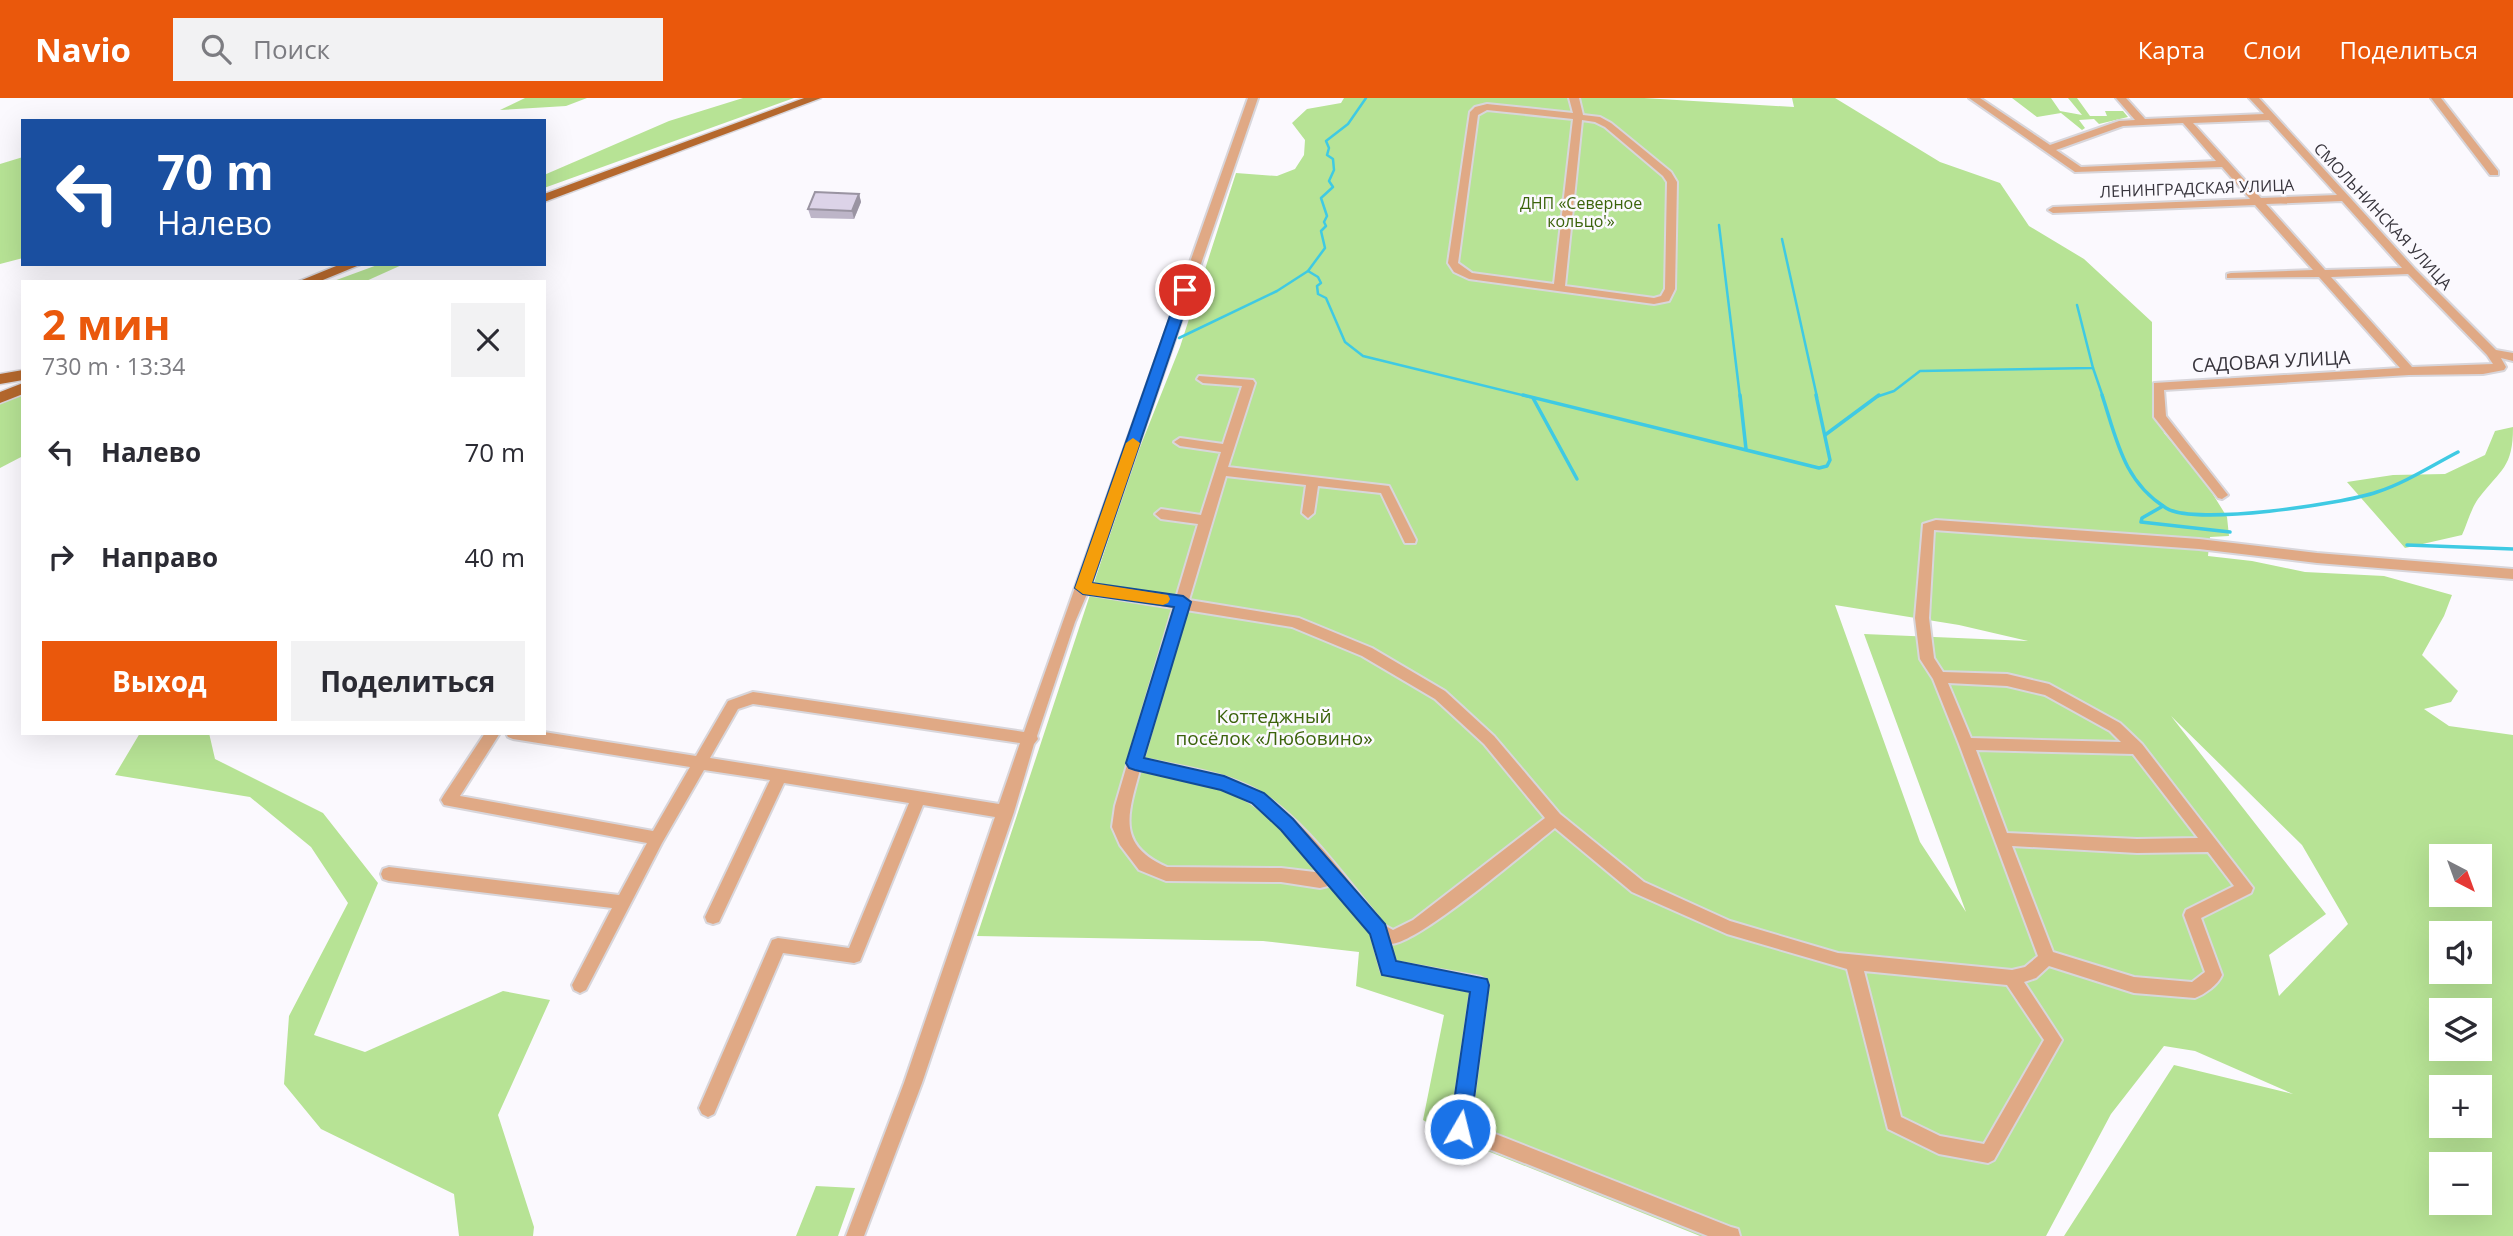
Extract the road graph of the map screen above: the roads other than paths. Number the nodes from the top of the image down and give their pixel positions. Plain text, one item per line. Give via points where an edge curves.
1 (815, 98) edge
2 (1253, 98) edge
3 (1574, 98) edge
4 (1974, 98) edge
5 (2121, 98) edge
6 (2254, 98) edge
7 (2436, 98) edge
8 (1578, 115) junction
9 (2269, 117) junction
10 (2185, 120) junction
11 (2140, 121) junction
12 (2049, 149) junction
13 (2225, 164) junction
14 (2494, 173) dead end
15 (546, 197) edge
16 (2343, 198) junction
17 (2257, 201) junction
18 (2053, 210) dead end
19 (349, 266) edge
20 (356, 266) edge
21 (2411, 271) junction
22 (2322, 273) junction
23 (2231, 276) dead end
24 (310, 280) edge
25 (319, 280) edge
26 (1559, 287) junction
27 (2492, 353) junction
28 (2513, 357) edge
29 (2409, 371) junction
30 (21, 377) edge
31 (21, 378) edge
32 (1203, 379) dead end
33 (0, 380) edge
34 (0, 388) edge
35 (21, 388) edge
36 (0, 396) edge
37 (1180, 442) dead end
38 (1227, 449) junction
39 (1221, 471) junction
40 (1313, 480) junction
41 (2222, 495) dead end
42 (1307, 513) dead end
43 (1161, 514) dead end
44 (1204, 520) junction
45 (1410, 540) dead end
46 (2513, 574) edge
47 (1083, 588) junction
48 (1183, 602) junction
49 (1939, 677) junction
50 (492, 735) edge
51 (525, 735) edge
52 (1031, 739) junction
53 (1966, 744) junction
54 (2137, 748) junction
55 (1135, 763) junction
56 (699, 764) junction
57 (779, 777) junction
58 (918, 799) junction
59 (1006, 812) junction
60 (1555, 819) junction
61 (657, 838) junction
62 (2004, 839) junction
63 (2210, 845) junction
64 (389, 874) dead end
65 (1334, 877) junction
66 (622, 902) junction
67 (713, 917) dead end
68 (1378, 930) junction
69 (2047, 958) junction
70 (1854, 963) junction
71 (2012, 978) junction
72 (580, 985) dead end
73 (708, 1108) dead end
74 (855, 1236) edge
75 (1731, 1236) edge

1 - 15 main road
2 - 47 street
3 - 8 street
4 - 12 street
5 - 11 street
6 - 9 street, СМОЛЬНИНСКАЯ УЛИЦА
7 - 14 street
8 - 26 street
8 - 26 street via 1608,125 1672,182 1670,289 1664,299 1654,301
8 - 26 street via 1487,107 1473,114 1453,263 1469,276
9 - 10 street
9 - 16 street, СМОЛЬНИНСКАЯ УЛИЦА
10 - 11 street
10 - 13 street
11 - 12 street via 2122,122
12 - 13 street via 2079,170
13 - 17 street
16 - 17 street, ЛЕНИНГРАДСКАЯ УЛИЦА
16 - 21 street, СМОЛЬНИНСКАЯ УЛИЦА
17 - 18 street, ЛЕНИНГРАДСКАЯ УЛИЦА
17 - 22 street
19 - 24 main road
20 - 25 main road
21 - 22 street
21 - 27 street, СМОЛЬНИНСКАЯ УЛИЦА
22 - 23 street
22 - 29 street
27 - 28 street
27 - 29 street, САДОВАЯ УЛИЦА via 2500,367
29 - 41 street, САДОВАЯ УЛИЦА via 2158,386 2160,417
30 - 33 main road
31 - 34 main road
32 - 38 street via 1249,383
35 - 36 main road
37 - 38 street
38 - 39 street
39 - 40 street
39 - 44 street
40 - 42 street
40 - 45 street via 1385,489
43 - 44 street
44 - 48 street
46 - 49 street via 1936,525 1927,532 1922,618 1927,659
47 - 48 street
47 - 52 street
48 - 55 street
48 - 60 street via 1304,625 1405,672 1440,695 1489,740
49 - 53 street
49 - 54 street via 2007,680 2049,690 2115,727
50 - 61 street via 449,800
51 - 56 street
52 - 56 street via 753,698 733,705
52 - 59 street
53 - 54 street
53 - 62 street
54 - 63 street
55 - 65 street via 1224,783 1258,798
55 - 65 street via 1120,827 1145,865 1166,874 1281,875 1320,881
56 - 57 street
56 - 61 street
57 - 58 street
57 - 67 street
58 - 59 street
58 - 73 street via 854,956 778,945
59 - 74 street
60 - 68 street via 1419,925 1393,938
60 - 70 street via 1638,887 1727,928
61 - 66 street
62 - 63 street
62 - 69 street
63 - 69 street via 2245,888 2192,915 2214,975 2195,990 2134,985
64 - 66 street
65 - 68 street
66 - 72 street
68 - 75 street via 1388,968 1480,985 1460,1129
69 - 71 street via 2030,974
70 - 71 street
70 - 71 street via 1894,1123 1939,1145 1988,1154 2054,1040

